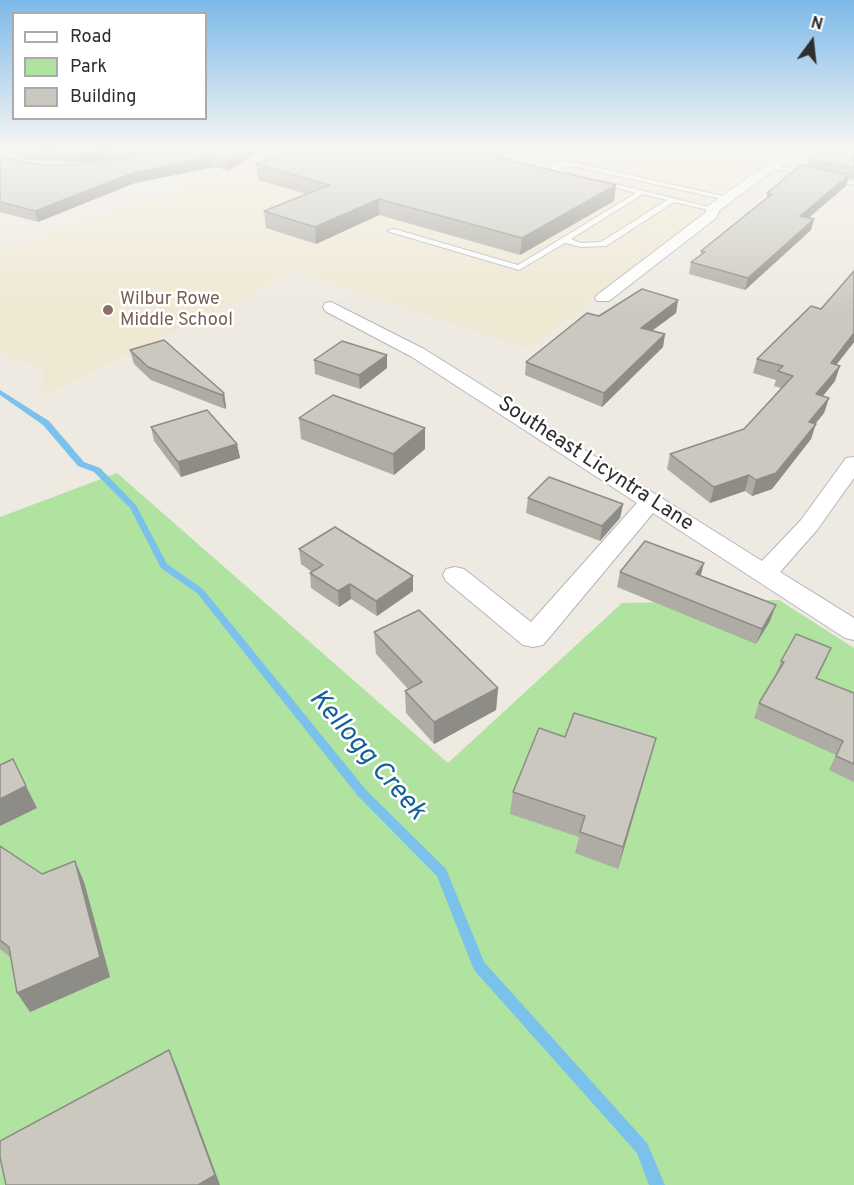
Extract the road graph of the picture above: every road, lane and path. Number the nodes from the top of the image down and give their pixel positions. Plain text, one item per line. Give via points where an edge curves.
1 (622, 204) edge
2 (666, 204) edge
3 (695, 204) edge
4 (719, 204) edge
5 (713, 209) junction
6 (391, 231) dead end
7 (565, 240) junction
8 (603, 298) dead end
9 (331, 308) dead end
10 (854, 463) edge
11 (650, 502) junction
12 (765, 573) junction
13 (455, 575) dead end
14 (854, 631) edge

1 - 7 lane
2 - 7 lane via 603,244 588,246
3 - 5 lane
4 - 5 street
5 - 8 street via 711,215
6 - 7 lane via 519,268
9 - 11 street, Southeast Licyntra Lane via 418,353
10 - 12 street via 809,525
11 - 12 street, Southeast Licyntra Lane
11 - 13 street via 533,638
12 - 14 street, Southeast Licyntra Lane

